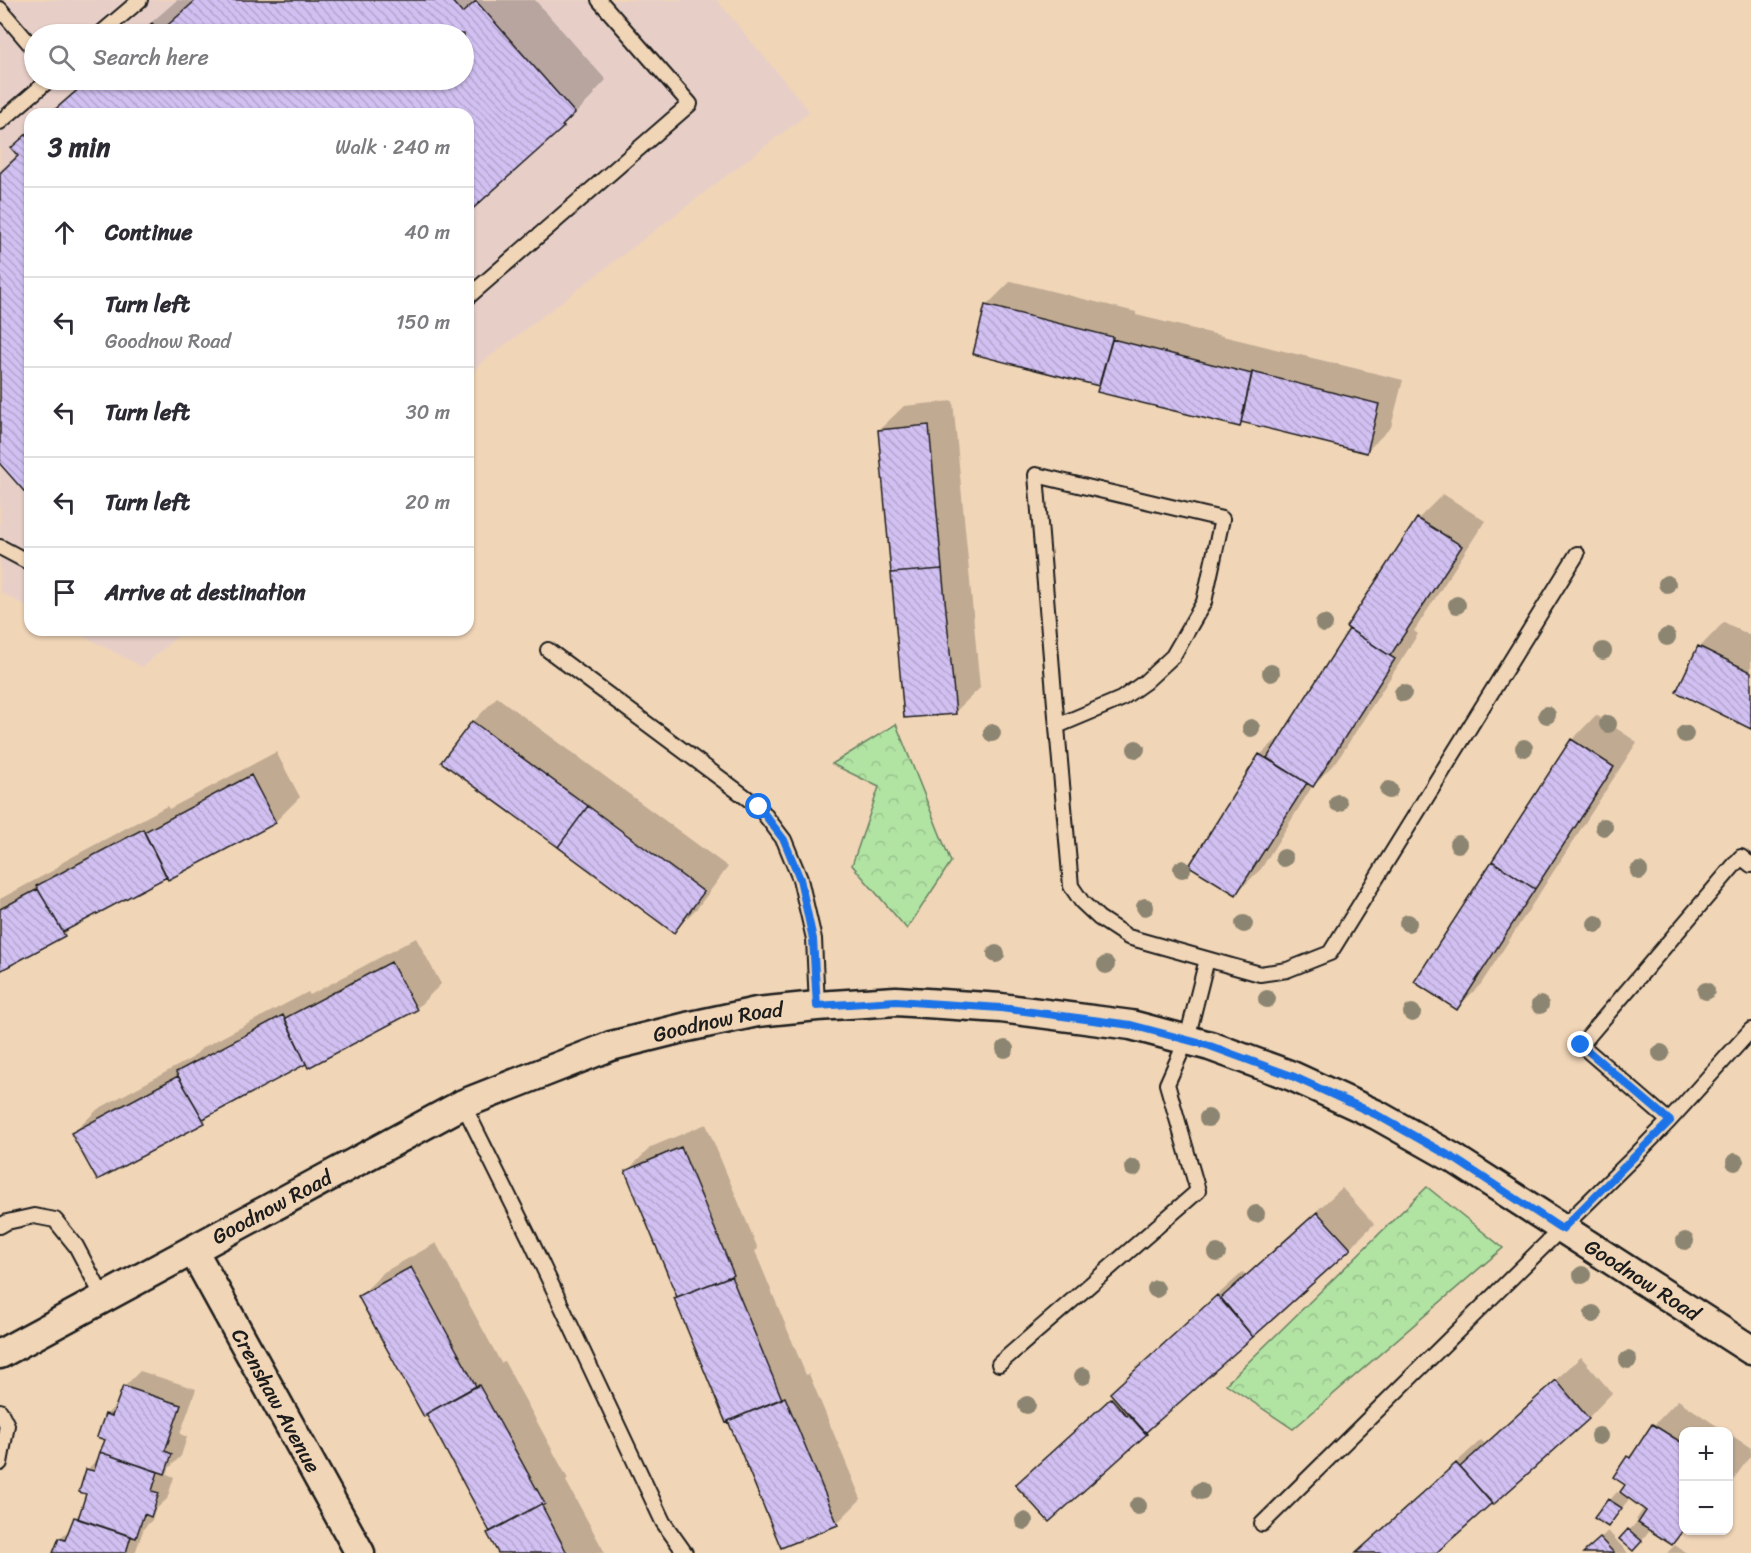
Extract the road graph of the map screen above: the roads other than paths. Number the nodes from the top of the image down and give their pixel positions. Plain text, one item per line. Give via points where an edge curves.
1 (599, 0) edge
2 (130, 3) edge
3 (0, 9) edge
4 (110, 24) edge
5 (24, 38) edge
6 (37, 90) edge
7 (0, 122) edge
8 (474, 292) edge
9 (0, 546) edge
10 (1577, 554) dead end
11 (24, 560) edge
12 (548, 650) dead end
13 (1057, 726) junction
14 (1751, 865) edge
15 (1207, 959) junction
16 (817, 1006) junction
17 (1751, 1030) edge
18 (1187, 1040) junction
19 (464, 1104) junction
20 (1670, 1121) junction
21 (0, 1226) edge
22 (1562, 1229) junction
23 (193, 1250) junction
24 (104, 1299) junction
25 (1751, 1350) edge
26 (0, 1354) edge
27 (999, 1364) dead end
28 (0, 1411) edge
29 (0, 1463) edge
30 (1262, 1524) dead end
31 (360, 1553) edge
32 (685, 1553) edge

1 - 8 lane via 690,104
2 - 4 lane
3 - 5 lane
6 - 7 lane
9 - 11 lane
10 - 15 lane via 1330,952 1287,970 1260,974
12 - 16 lane via 759,807 784,840 800,879 813,939
13 - 13 lane via 1036,475 1222,519 1204,602 1173,656 1121,699
13 - 15 lane via 1071,886 1099,918 1128,937
14 - 20 lane via 1741,857 1581,1045
15 - 18 lane
16 - 18 street, Goodnow Road via 896,1001 1001,1008 1131,1025
16 - 19 street, Goodnow Road via 757,1012 611,1046
17 - 20 lane
18 - 22 street, Goodnow Road via 1292,1076 1377,1115 1455,1159
18 - 27 lane via 1167,1084 1198,1191
19 - 23 street, Goodnow Road
19 - 32 lane via 663,1522
20 - 22 lane
21 - 24 lane via 34,1216 55,1221 76,1246
22 - 25 street, Goodnow Road
22 - 30 lane
23 - 24 street, Goodnow Road
23 - 31 street, Crenshaw Avenue
24 - 26 street, Goodnow Road
28 - 29 lane via 7,1425

